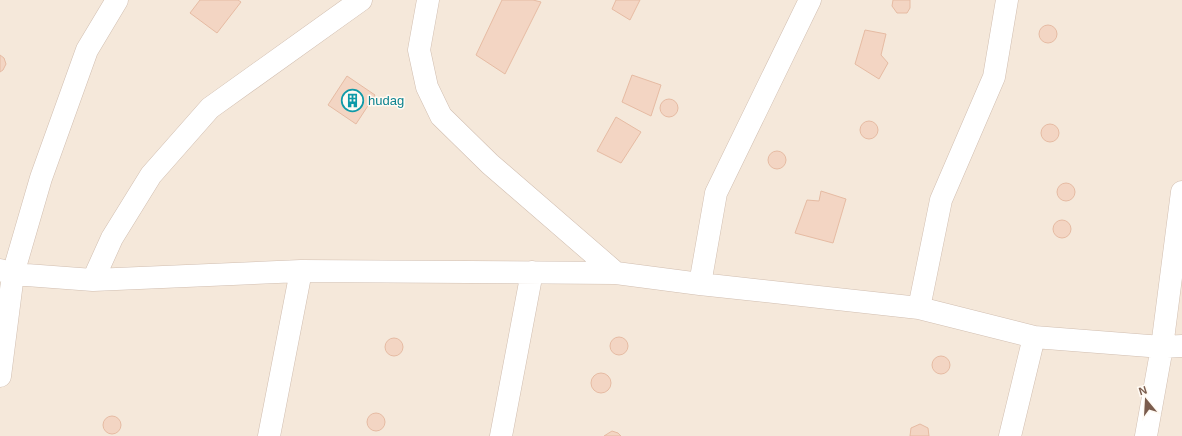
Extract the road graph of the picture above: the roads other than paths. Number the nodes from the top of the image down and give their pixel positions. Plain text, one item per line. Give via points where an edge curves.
1 (117, 0) edge
2 (361, 0) edge
3 (428, 0) edge
4 (810, 0) edge
5 (1007, 0) edge
6 (1182, 192) edge
7 (301, 271) junction
8 (7, 272) edge
9 (532, 272) junction
10 (616, 273) junction
11 (93, 280) junction
12 (700, 284) junction
13 (918, 308) junction
14 (1034, 337) junction
15 (1172, 347) edge
16 (0, 376) edge
17 (269, 436) edge
18 (500, 436) edge
19 (1010, 436) edge
20 (1146, 436) edge

1 - 8 street via 86,50
2 - 11 street via 210,108 151,175 112,238
3 - 10 street via 419,50 427,87 441,116 490,164
4 - 12 street via 716,193
5 - 13 street via 994,77 941,200
6 - 15 street
7 - 9 street
7 - 11 street
7 - 17 street
8 - 11 street
8 - 16 street
9 - 10 street
9 - 18 street
10 - 12 street
12 - 13 street
13 - 14 street
14 - 15 street
14 - 19 street
15 - 20 street

